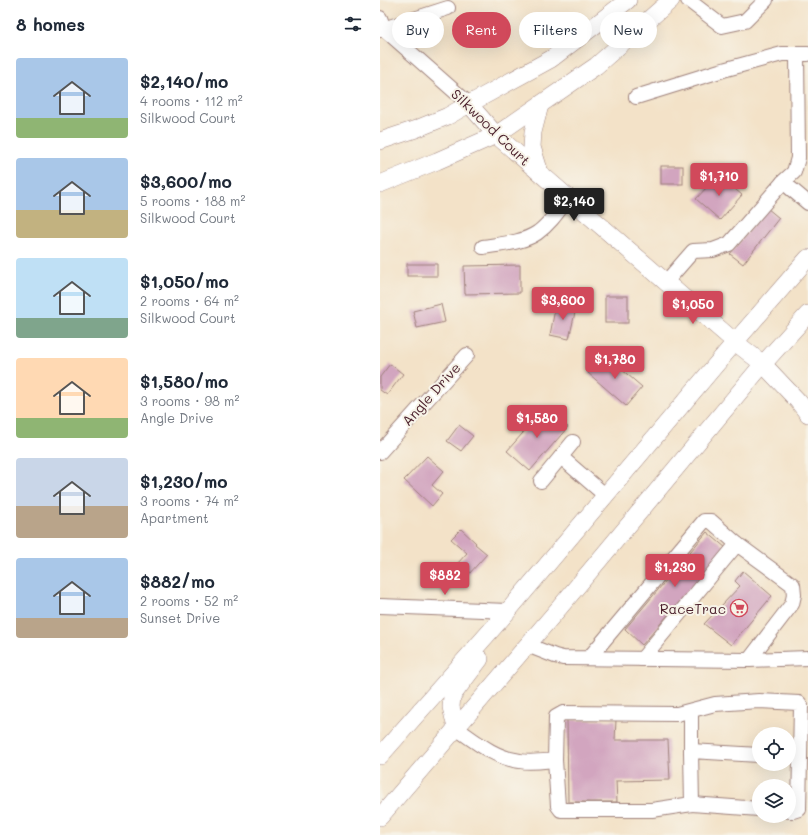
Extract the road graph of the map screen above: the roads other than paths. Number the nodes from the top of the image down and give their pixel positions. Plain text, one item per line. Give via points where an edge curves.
1 (628, 0) edge
2 (671, 0) edge
3 (688, 0) edge
4 (766, 0) edge
5 (448, 8) dead end
6 (381, 25) edge
7 (802, 54) edge
8 (636, 97) dead end
9 (469, 104) junction
10 (540, 105) junction
11 (496, 136) junction
12 (380, 141) edge
13 (540, 174) junction
14 (783, 182) junction
15 (380, 184) edge
16 (568, 198) junction
17 (808, 203) edge
18 (483, 247) dead end
19 (808, 258) edge
20 (666, 282) junction
21 (808, 314) edge
22 (735, 342) junction
23 (467, 355) dead end
24 (763, 364) junction
25 (808, 414) edge
26 (573, 442) dead end
27 (380, 452) edge
28 (560, 457) junction
29 (541, 481) dead end
30 (606, 496) junction
31 (737, 544) junction
32 (380, 606) edge
33 (508, 611) junction
34 (527, 645) junction
35 (589, 658) junction
36 (808, 658) edge
37 (642, 659) junction
38 (748, 660) junction
39 (691, 711) junction
40 (456, 728) junction
41 (796, 750) edge
42 (692, 751) junction
43 (752, 754) edge
44 (380, 756) edge
45 (555, 760) junction
46 (796, 770) edge
47 (692, 804) junction
48 (752, 808) edge
49 (796, 810) edge
50 (380, 817) edge

1 - 9 main road via 551,59
2 - 10 main road via 596,66
3 - 4 street via 722,26 745,21
5 - 6 street
6 - 9 street, Silkwood Court
7 - 8 street via 782,54
7 - 14 street via 798,158 794,172
9 - 11 main road, Silkwood Court
9 - 12 main road via 436,122
10 - 11 main road
10 - 13 main road via 532,147
11 - 13 main road, Silkwood Court
11 - 15 main road
13 - 16 main road, Silkwood Court
14 - 17 street
14 - 20 street via 728,244 713,250 693,251
16 - 18 street via 537,233 514,242
16 - 20 main road, Silkwood Court
19 - 22 main road
20 - 22 main road, Silkwood Court
21 - 24 main road
22 - 24 main road, Silkwood Court
22 - 30 main road
23 - 27 street, Angle Drive
24 - 25 main road, Silkwood Court
24 - 34 main road
26 - 28 street
28 - 29 street
28 - 30 street
30 - 33 main road
31 - 35 street via 711,521 704,521
31 - 37 street
31 - 38 street via 792,585 794,595 792,604
32 - 33 street
33 - 40 main road via 512,623 477,662 452,696 451,707
33 - 44 main road
34 - 35 street via 563,658
34 - 40 main road
35 - 37 street
36 - 38 street
37 - 38 street
39 - 41 street via 715,704 759,701 799,703 802,706
39 - 42 street
39 - 45 street via 677,714 563,713 556,717
40 - 45 street via 492,753 507,758 521,761
40 - 50 main road
42 - 43 street
42 - 47 street
45 - 47 street via 558,806 561,810 652,810
46 - 49 street via 799,809
47 - 48 street

